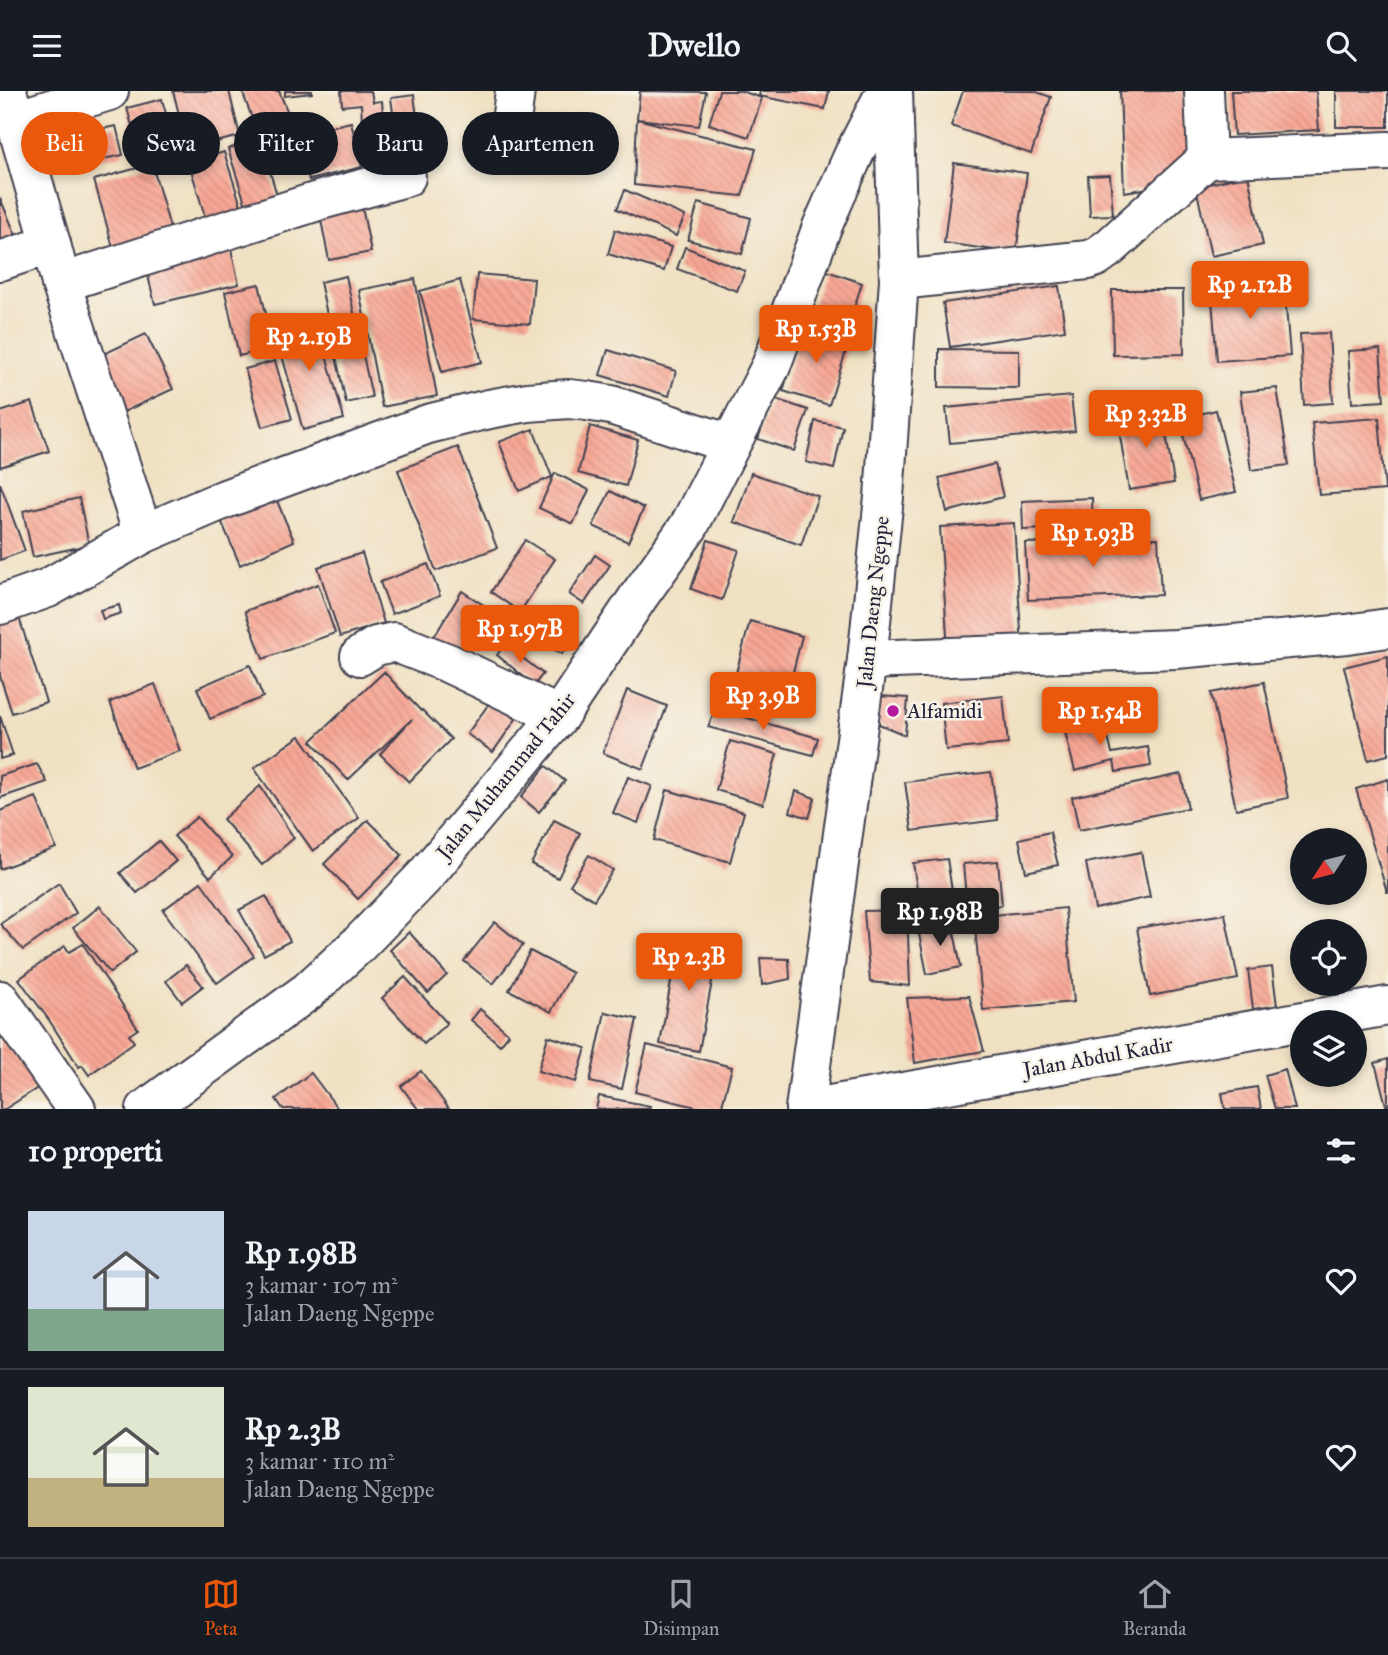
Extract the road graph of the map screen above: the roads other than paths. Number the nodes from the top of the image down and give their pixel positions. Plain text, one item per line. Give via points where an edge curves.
1 (109, 91) edge
2 (515, 91) edge
3 (886, 91) edge
4 (893, 91) edge
5 (1204, 91) edge
6 (11, 106) edge
7 (512, 112) edge
8 (1388, 151) edge
9 (1207, 159) junction
10 (406, 177) dead end
11 (51, 244) junction
12 (0, 261) edge
13 (899, 280) junction
14 (61, 283) junction
15 (730, 444) junction
16 (142, 534) junction
17 (0, 605) edge
18 (1388, 628) edge
19 (360, 656) dead end
20 (867, 660) junction
21 (559, 716) junction
22 (0, 1000) edge
23 (1388, 1006) edge
24 (76, 1109) edge
25 (146, 1109) edge
26 (807, 1109) edge

1 - 6 street
2 - 7 street
3 - 15 street, Jalan Muhammad Tahir via 822,227 771,366
4 - 13 street, Jalan Daeng Ngeppe
5 - 9 street
6 - 11 street
8 - 9 street
9 - 13 street via 1096,257
10 - 14 street via 321,199
11 - 12 street
11 - 14 street
13 - 20 street, Jalan Daeng Ngeppe
14 - 16 street
15 - 16 street via 611,405 569,399 527,402 428,424
15 - 21 street, Jalan Muhammad Tahir via 689,526
16 - 17 street via 48,588
18 - 20 street via 1176,649
19 - 21 street via 394,642
20 - 26 street, Jalan Daeng Ngeppe
21 - 25 street, Jalan Muhammad Tahir via 424,877 359,944 308,991
22 - 24 street
23 - 26 street, Jalan Abdul Kadir

